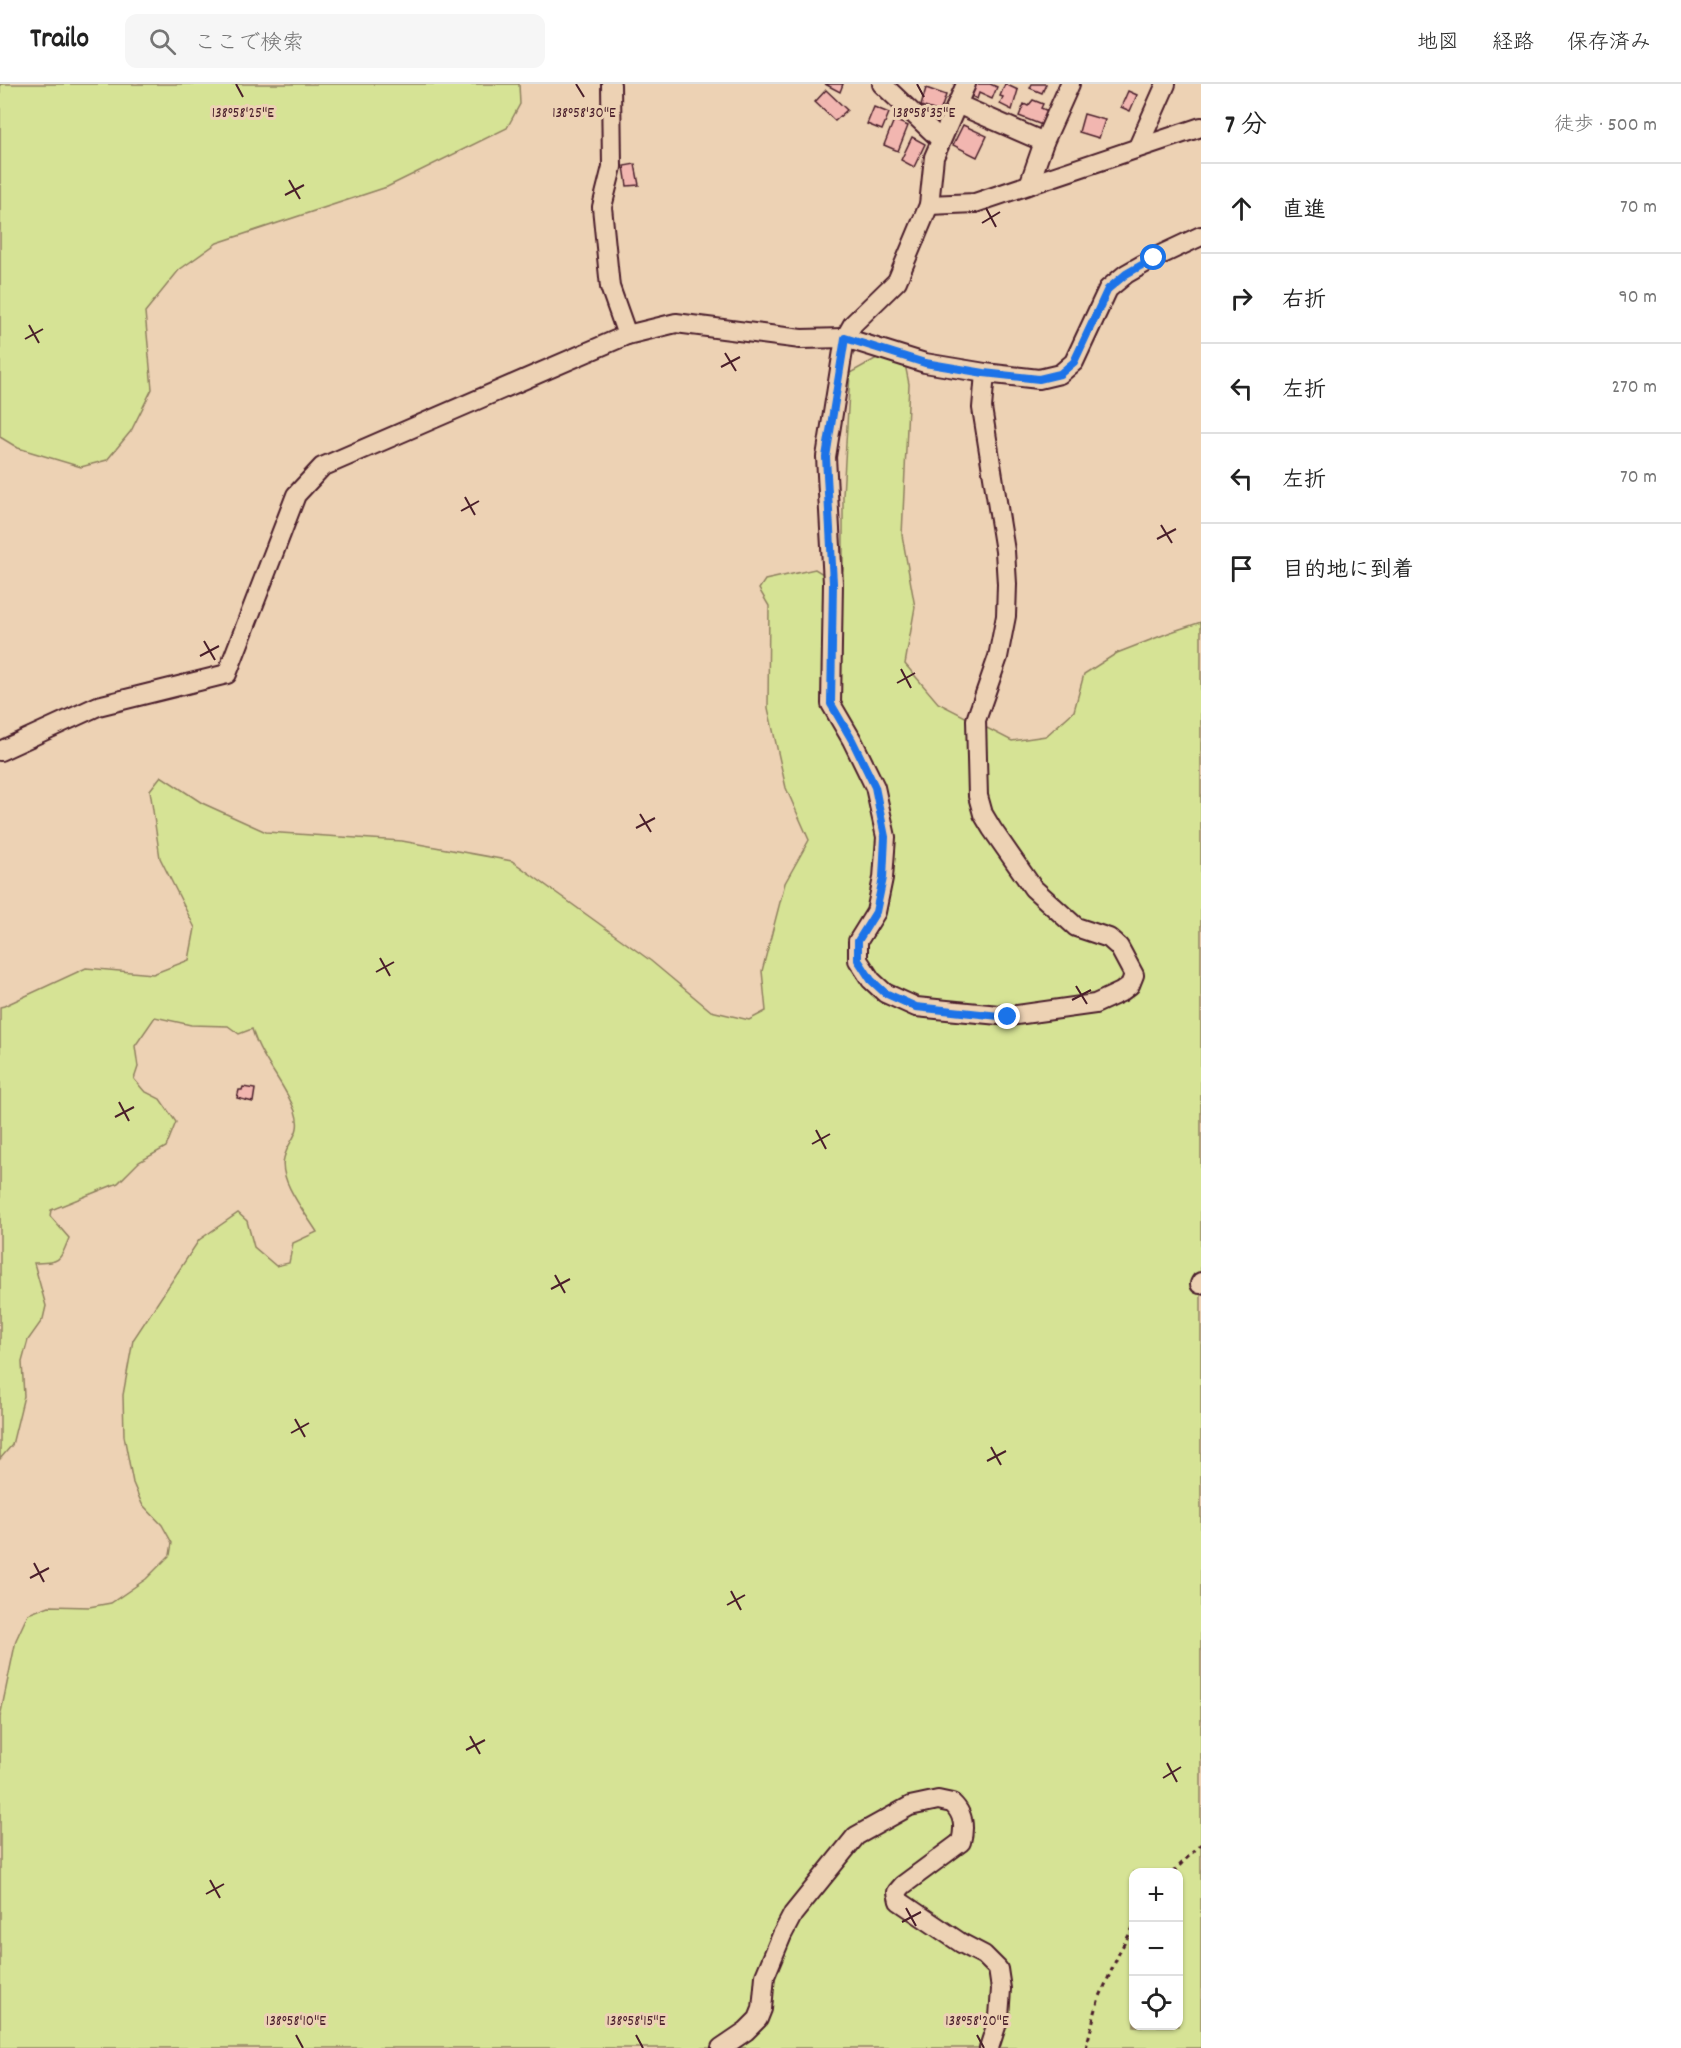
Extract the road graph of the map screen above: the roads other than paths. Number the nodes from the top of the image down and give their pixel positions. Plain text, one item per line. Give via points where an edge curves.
1 (612, 84) edge
2 (882, 84) edge
3 (966, 84) edge
4 (1070, 84) edge
5 (1166, 84) edge
6 (957, 104) junction
7 (1201, 127) edge
8 (941, 140) junction
9 (1044, 142) junction
10 (1138, 147) junction
11 (1029, 185) junction
12 (929, 205) junction
13 (1201, 236) edge
14 (627, 335) junction
15 (845, 338) junction
16 (984, 373) junction
17 (0, 751) edge
18 (722, 2048) edge
19 (989, 2048) edge

1 - 14 street via 612,167 602,207 610,287
2 - 8 street
3 - 6 street
4 - 9 street
5 - 10 street
6 - 8 street
6 - 9 street
7 - 10 street
8 - 12 street via 934,157
9 - 11 street
10 - 11 street
11 - 12 street via 975,203
12 - 15 street via 897,281 853,324
13 - 16 street via 1154,258 1108,289 1074,362 1060,374 1039,379
14 - 15 street via 676,323 801,339
14 - 17 street via 322,467 296,495 227,674 98,706
15 - 16 street via 925,363
15 - 16 street via 826,457 833,583 831,704 875,787 885,837 876,912 858,941 858,960 885,993 916,1007 1008,1017 1095,1004 1121,992 1134,975 1119,947 1109,938 1076,927 1033,888 987,822 978,796 976,720 998,657 1007,584 982,408
18 - 19 street via 758,2019 765,1976 782,1935 793,1914 837,1857 856,1836 879,1822 910,1806 938,1800 951,1803 962,1816 961,1842 897,1892 899,1901 984,1954 998,1969 999,2017

